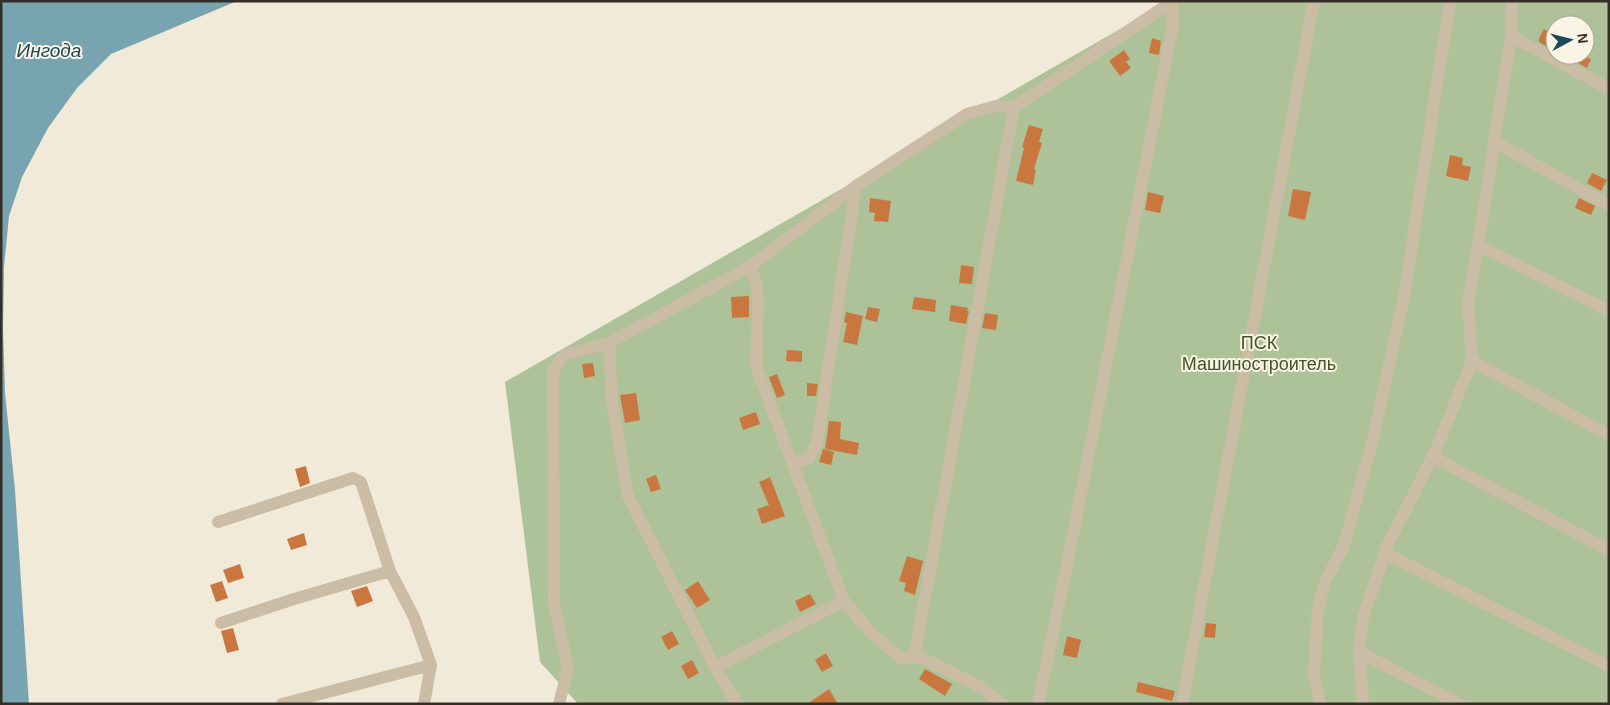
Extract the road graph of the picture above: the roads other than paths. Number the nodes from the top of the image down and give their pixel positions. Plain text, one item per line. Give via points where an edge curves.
1 (1314, 1) edge
2 (1450, 1) edge
3 (1512, 1) edge
4 (1173, 2) edge
5 (1511, 36) junction
6 (1609, 89) edge
7 (1014, 108) junction
8 (1495, 142) junction
9 (856, 186) junction
10 (1609, 204) edge
11 (1478, 245) junction
12 (749, 267) junction
13 (1609, 311) edge
14 (610, 343) junction
15 (1472, 361) junction
16 (1609, 435) edge
17 (1433, 457) junction
18 (792, 463) junction
19 (218, 522) dead end
20 (1609, 550) edge
21 (1385, 553) junction
22 (390, 571) junction
23 (844, 601) junction
24 (220, 623) dead end
25 (1359, 652) junction
26 (914, 658) junction
27 (430, 665) junction
28 (1609, 666) edge
29 (715, 667) junction
30 (282, 704) edge
31 (424, 704) edge
32 (559, 704) edge
33 (737, 704) edge
34 (1002, 704) edge
35 (1038, 704) edge
36 (1182, 704) edge
37 (1320, 704) edge
38 (1363, 704) edge
39 (1460, 704) edge

1 - 36 street
2 - 37 street via 1404,296 1373,440 1344,545 1325,582 1318,608 1314,674
3 - 5 street
4 - 7 street
4 - 35 street via 1173,24
5 - 6 street
5 - 8 street
7 - 9 street via 996,106 967,114
7 - 26 street
8 - 10 street
8 - 11 street
9 - 12 street
9 - 18 street via 817,443 808,459
11 - 13 street
11 - 15 street via 1468,304
12 - 14 street
12 - 18 street via 756,281 758,301 756,366
14 - 29 street via 612,399 627,494
14 - 32 street via 564,355 553,371 554,603 568,669
15 - 16 street
15 - 17 street
17 - 20 street
17 - 21 street
18 - 23 street
19 - 22 street via 353,478 361,482
21 - 25 street via 1363,617
21 - 28 street
22 - 24 street
22 - 27 street via 414,617
23 - 26 street via 872,634 902,658
23 - 29 street
25 - 38 street
25 - 39 street
26 - 34 street via 920,657 981,687
27 - 30 street
27 - 31 street
29 - 33 street

